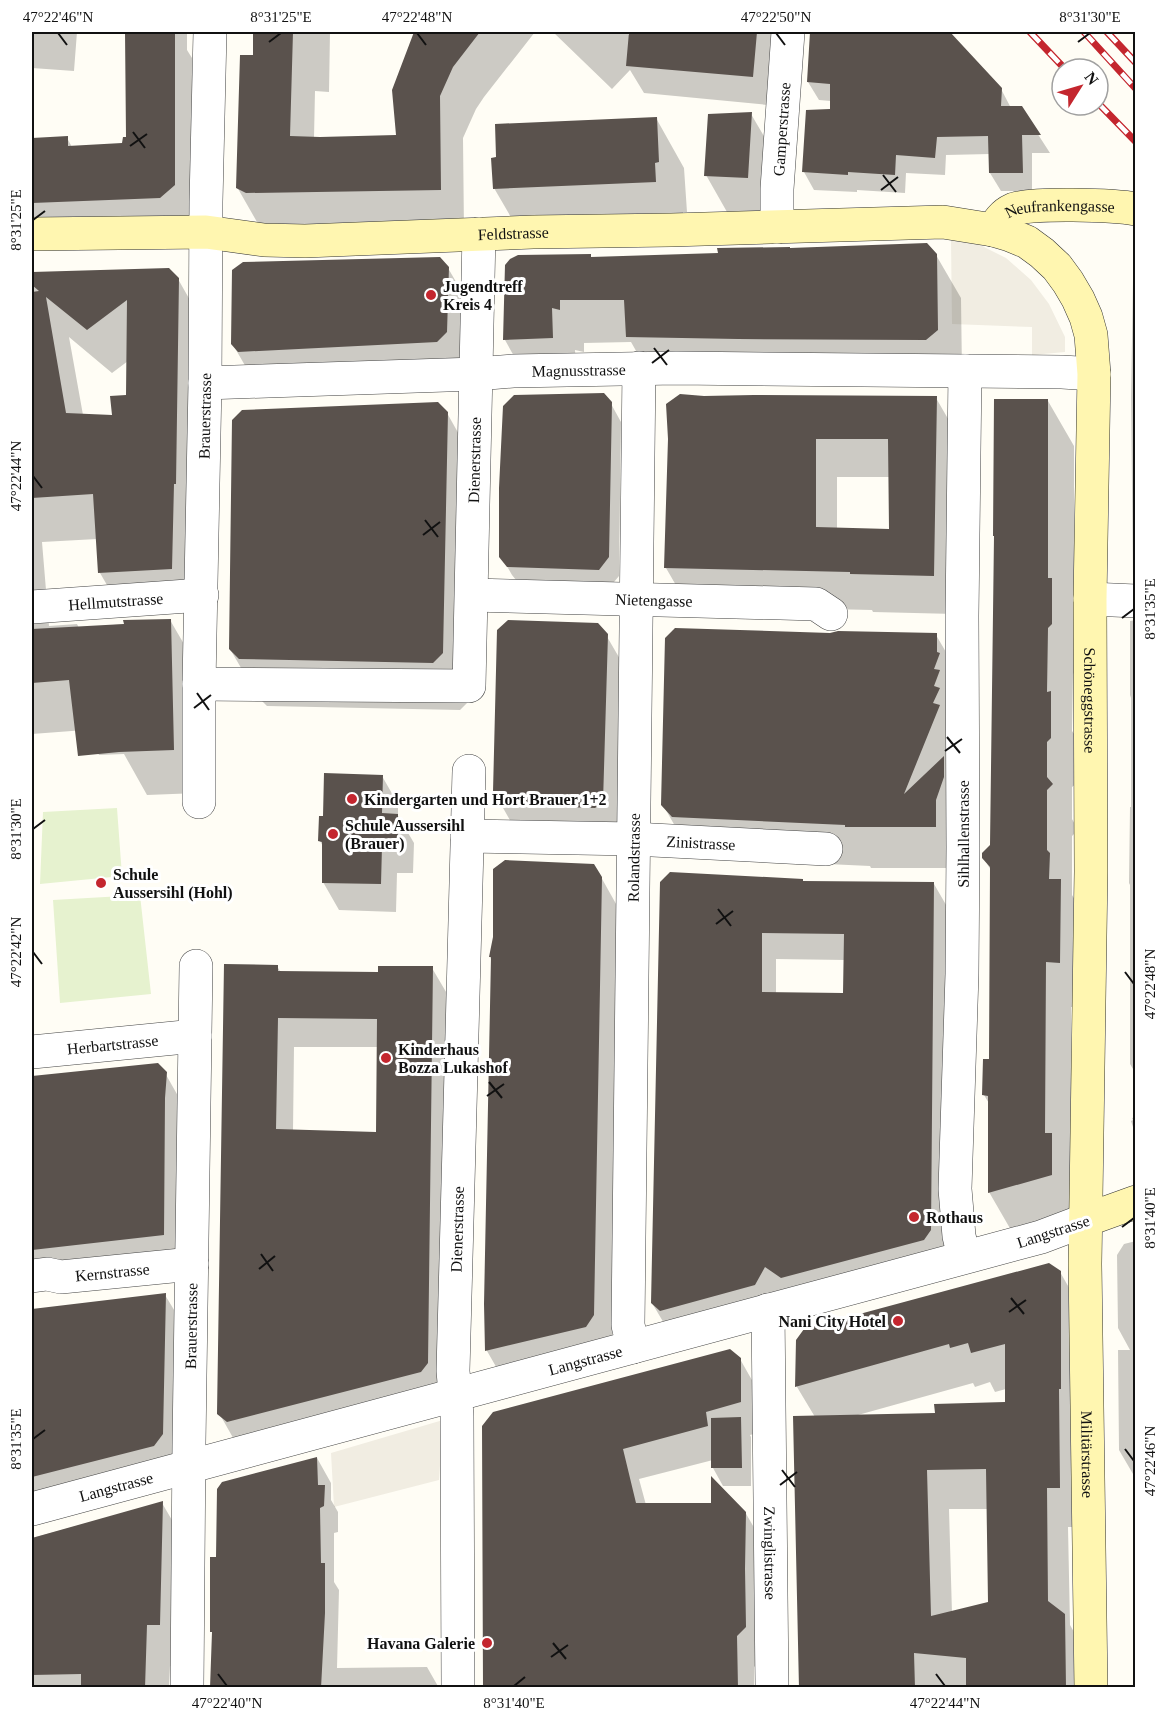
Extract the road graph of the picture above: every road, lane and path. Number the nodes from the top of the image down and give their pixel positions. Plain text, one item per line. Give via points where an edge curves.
1 (210, 32) edge
2 (789, 32) edge
3 (1136, 209) edge
4 (777, 226) junction
5 (993, 230) junction
6 (206, 232) junction
7 (32, 234) edge
8 (479, 234) junction
9 (639, 368) junction
10 (965, 371) junction
11 (476, 374) junction
12 (1094, 374) junction
13 (205, 383) junction
14 (201, 595) junction
15 (472, 595) junction
16 (1090, 599) junction
17 (638, 600) junction
18 (1136, 601) edge
19 (32, 607) edge
20 (831, 614) dead end
21 (199, 684) junction
22 (469, 771) dead end
23 (199, 802) dead end
24 (467, 836) junction
25 (633, 839) junction
26 (826, 849) dead end
27 (196, 966) dead end
28 (195, 1036) junction
29 (32, 1052) edge
30 (1136, 1202) edge
31 (1086, 1220) junction
32 (964, 1257) junction
33 (192, 1264) junction
34 (32, 1276) edge
35 (768, 1310) junction
36 (633, 1347) junction
37 (455, 1395) junction
38 (188, 1466) junction
39 (32, 1509) edge
40 (187, 1688) edge
41 (458, 1688) edge
42 (772, 1688) edge
43 (1091, 1688) edge

1 - 6 street, Brauerstrasse
2 - 4 street, Gamperstrasse
3 - 5 street, Neufrankengasse via 1022,207 1002,216
4 - 5 street, Feldstrasse via 943,222
4 - 8 street, Feldstrasse
5 - 12 street, Schöneggstrasse via 1027,242 1068,282 1086,317
6 - 7 street, Feldstrasse
6 - 8 street, Feldstrasse via 305,241
6 - 13 street, Brauerstrasse
8 - 11 street, Dienerstrasse
9 - 10 street, Magnusstrasse
9 - 11 street, Magnusstrasse
9 - 17 street, Rolandstrasse
10 - 12 street, Magnusstrasse
10 - 32 street, Sihlhallenstrasse via 962,974 955,1189
11 - 13 street, Magnusstrasse
11 - 15 street, Dienerstrasse
12 - 16 street, Schöneggstrasse
13 - 14 street, Brauerstrasse
14 - 19 street, Hellmutstrasse
14 - 21 street, Brauerstrasse
15 - 17 street, Nietengasse
15 - 21 street, Dienerstrasse via 469,686
16 - 18 street
16 - 31 street, Schöneggstrasse
17 - 20 street, Nietengasse via 816,604
17 - 25 street, Rolandstrasse
21 - 23 street, Brauerstrasse
22 - 24 street, Dienerstrasse
24 - 25 street, Zinistrasse
24 - 37 street, Dienerstrasse
25 - 26 street, Zinistrasse
25 - 36 street, Rolandstrasse via 628,1314
27 - 28 street, Brauerstrasse
28 - 29 street, Herbartstrasse
28 - 33 street, Brauerstrasse
30 - 31 street, Langstrasse
31 - 32 street, Langstrasse via 1041,1237
31 - 43 street, Militärstrasse
32 - 35 street, Langstrasse
33 - 34 street, Kernstrasse via 62,1277
33 - 38 street, Brauerstrasse
35 - 36 street, Langstrasse
35 - 42 street, Zwinglistrasse
36 - 37 street, Langstrasse
37 - 38 street, Langstrasse
37 - 41 street, Dienerstrasse
38 - 39 street, Langstrasse
38 - 40 street, Brauerstrasse

